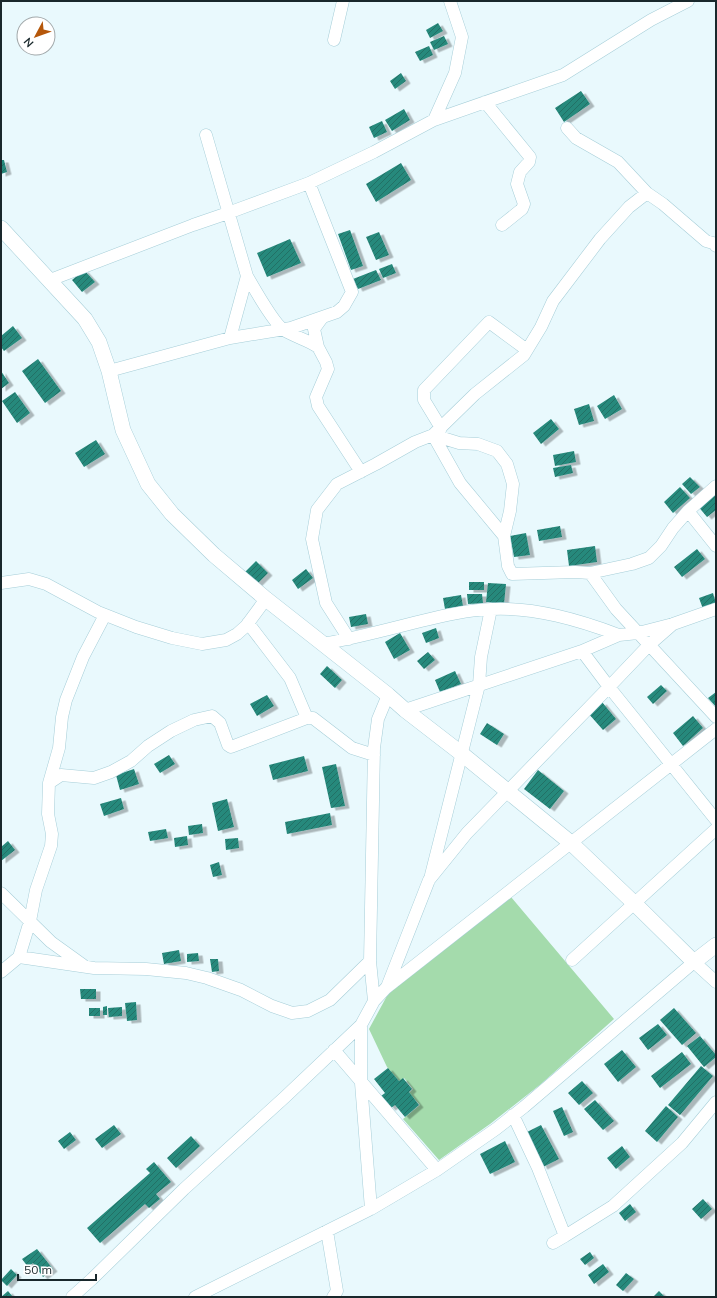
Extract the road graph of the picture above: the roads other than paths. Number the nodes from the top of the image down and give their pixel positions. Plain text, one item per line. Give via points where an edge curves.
1 (343, 1) edge
2 (450, 1) edge
3 (687, 1) edge
4 (334, 40) dead end
5 (486, 102) junction
6 (434, 120) junction
7 (567, 128) dead end
8 (206, 134) dead end
9 (309, 183) junction
10 (647, 194) junction
11 (228, 214) junction
12 (502, 225) dead end
13 (1, 228) edge
14 (716, 246) edge
15 (247, 276) junction
16 (50, 280) junction
17 (322, 318) junction
18 (283, 329) junction
19 (230, 338) junction
20 (318, 347) junction
21 (527, 350) junction
22 (109, 371) junction
23 (437, 431) junction
24 (361, 472) junction
25 (716, 486) edge
26 (688, 511) junction
27 (504, 536) junction
28 (716, 546) edge
29 (590, 573) junction
30 (1, 583) edge
31 (266, 599) junction
32 (491, 609) junction
33 (716, 609) edge
34 (105, 615) junction
35 (248, 623) junction
36 (673, 624) junction
37 (638, 633) junction
38 (619, 635) junction
39 (349, 639) junction
40 (323, 644) junction
41 (650, 646) junction
42 (582, 651) junction
43 (479, 684) junction
44 (608, 687) junction
45 (388, 694) junction
46 (405, 710) junction
47 (716, 717) edge
48 (307, 718) junction
49 (716, 729) edge
50 (462, 754) junction
51 (374, 755) junction
52 (672, 765) junction
53 (49, 783) junction
54 (507, 791) junction
55 (716, 820) edge
56 (716, 829) edge
57 (571, 844) junction
58 (429, 880) junction
59 (1, 893) edge
60 (634, 903) junction
61 (30, 921) junction
62 (716, 945) edge
63 (19, 957) junction
64 (572, 960) dead end
65 (370, 961) junction
66 (694, 962) junction
67 (86, 966) junction
68 (1, 972) edge
69 (716, 982) edge
70 (386, 988) junction
71 (374, 1001) junction
72 (361, 1024) junction
73 (334, 1050) junction
74 (361, 1083) junction
75 (716, 1102) edge
76 (513, 1115) junction
77 (437, 1170) junction
78 (371, 1209) junction
79 (327, 1231) junction
80 (565, 1236) junction
81 (553, 1243) dead end
82 (335, 1295) edge
83 (72, 1297) edge
84 (194, 1297) edge

1 - 4 street
2 - 6 street via 462,37 455,73
3 - 5 street via 651,20 563,75
5 - 6 street
5 - 12 street via 530,157 520,172 517,184 524,204 522,209
6 - 9 street
7 - 10 street via 576,138 618,162
8 - 11 street
9 - 11 street
9 - 17 street via 352,292 344,306
10 - 14 street via 663,204 706,242
10 - 21 street via 629,207 600,239 553,301
11 - 15 street
11 - 16 street
13 - 16 street
15 - 18 street
15 - 19 street
16 - 22 street via 85,319 99,342
17 - 18 street
17 - 20 street via 314,329
18 - 19 street
18 - 20 street
19 - 22 street
20 - 24 street via 328,369 316,397 318,406
21 - 23 street via 475,394
21 - 23 street via 489,322 424,390 424,400
22 - 31 street via 123,430 148,484 177,519 214,555
23 - 24 street
23 - 27 street via 460,483
23 - 27 street via 459,443 478,444 497,452 507,464 513,484
24 - 39 street via 337,484 317,510 312,539 326,603
25 - 26 street
26 - 28 street
26 - 29 street via 661,546 648,558
27 - 29 street via 508,566 512,574
29 - 37 street
30 - 34 street via 28,579 46,584
31 - 35 street
31 - 40 street
32 - 38 street via 517,609 540,613 589,624
32 - 39 street via 454,613
32 - 43 street via 481,657
33 - 36 street
34 - 35 street via 172,638 202,644 226,640
34 - 53 street via 83,657 66,700 59,748
35 - 48 street via 290,678
36 - 37 street
36 - 41 street
37 - 38 street
37 - 41 street
38 - 42 street
39 - 40 street
40 - 45 street
41 - 44 street
41 - 47 street
42 - 43 street
42 - 44 street
43 - 46 street
43 - 50 street
44 - 52 street
44 - 54 street
45 - 46 street
45 - 51 street via 378,719
46 - 50 street
48 - 51 street via 313,718 352,748
48 - 53 street via 232,747 228,745 220,723 212,716 194,720 171,731 148,746 131,762 111,772 94,778 61,775
49 - 52 street
50 - 54 street
50 - 58 street
51 - 65 street
52 - 55 street
52 - 57 street
53 - 61 street via 51,846 36,890
54 - 57 street
54 - 58 street via 467,833
56 - 60 street
57 - 60 street
57 - 70 street
58 - 70 street
59 - 61 street
60 - 64 street
60 - 66 street
61 - 63 street
61 - 67 street via 51,942
62 - 66 street
63 - 67 street
63 - 68 street
65 - 67 street via 330,1000 308,1011 292,1013 234,988 186,973
65 - 71 street
66 - 69 street
66 - 76 street
70 - 71 street
71 - 72 street
72 - 73 street
72 - 74 street
73 - 74 street
73 - 83 street via 184,1188
74 - 77 street
74 - 78 street
75 - 80 street via 682,1143 613,1206
76 - 77 street
76 - 80 street via 538,1168
77 - 78 street
78 - 79 street
79 - 82 street
79 - 84 street
80 - 81 street

